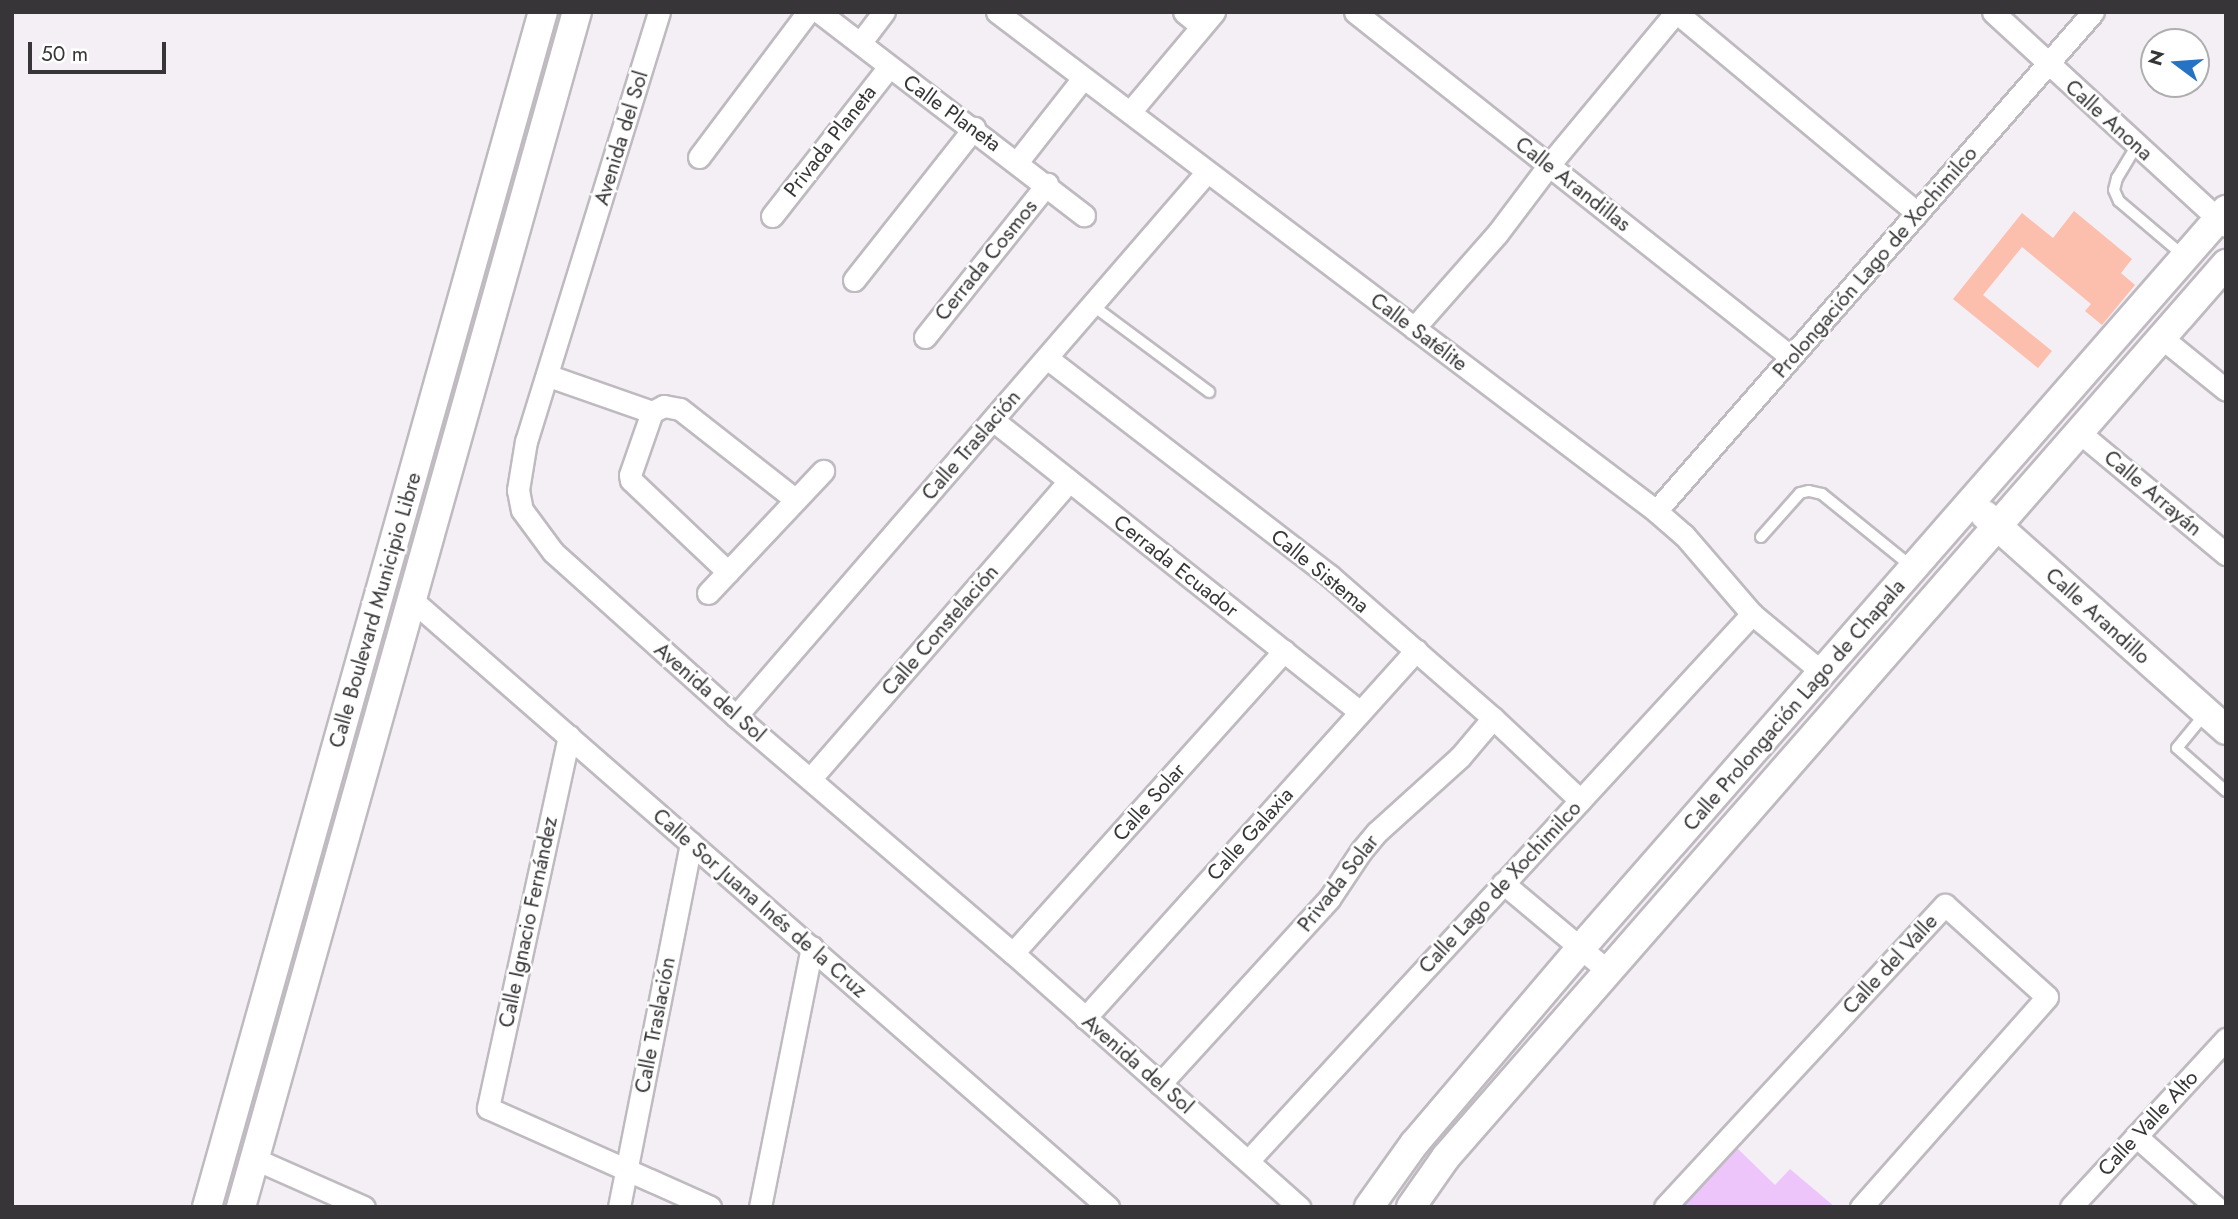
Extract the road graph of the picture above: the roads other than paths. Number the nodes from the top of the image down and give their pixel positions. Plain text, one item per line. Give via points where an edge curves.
1 (543, 12) edge
2 (577, 12) edge
3 (659, 12) edge
4 (808, 12) edge
5 (819, 12) edge
6 (884, 12) edge
7 (997, 12) edge
8 (1184, 12) edge
9 (1355, 12) edge
10 (1676, 12) edge
11 (1993, 12) edge
12 (2093, 12) edge
13 (1207, 19) edge
14 (861, 43) junction
15 (2048, 64) junction
16 (889, 66) junction
17 (1083, 78) junction
18 (1130, 112) junction
19 (974, 128) junction
20 (2137, 145) junction
21 (699, 157) dead end
22 (1017, 161) junction
23 (1549, 165) junction
24 (1206, 173) junction
25 (1047, 184) junction
26 (1917, 214) junction
27 (1084, 215) dead end
28 (772, 216) dead end
29 (2223, 218) edge
30 (2185, 257) junction
31 (2226, 264) edge
32 (854, 279) dead end
33 (1092, 306) junction
34 (1414, 328) junction
35 (925, 337) dead end
36 (2162, 338) junction
37 (1791, 357) junction
38 (1047, 358) junction
39 (549, 376) junction
40 (2226, 390) edge
41 (1209, 393) dead end
42 (652, 412) junction
43 (993, 420) junction
44 (2080, 432) junction
45 (822, 471) dead end
46 (1069, 481) junction
47 (796, 500) junction
48 (1971, 503) junction
49 (1656, 511) junction
50 (1998, 527) junction
51 (1761, 537) dead end
52 (2226, 554) edge
53 (1914, 569) junction
54 (728, 572) junction
55 (708, 593) dead end
56 (412, 600) junction
57 (1752, 614) junction
58 (1416, 650) junction
59 (1284, 651) junction
60 (1823, 673) junction
61 (1360, 712) junction
62 (736, 716) junction
63 (1493, 718) junction
64 (2216, 721) edge
65 (569, 736) junction
66 (811, 778) junction
67 (2226, 791) edge
68 (1580, 800) junction
69 (691, 843) junction
70 (1503, 883) junction
71 (812, 947) junction
72 (1580, 949) junction
73 (1013, 953) junction
74 (1608, 971) junction
75 (1085, 1018) junction
76 (2226, 1039) edge
77 (1160, 1084) junction
78 (2136, 1136) junction
79 (255, 1159) junction
80 (1248, 1161) junction
81 (626, 1170) junction
82 (207, 1207) edge
83 (241, 1207) edge
84 (364, 1207) edge
85 (619, 1207) edge
86 (710, 1207) edge
87 (760, 1207) edge
88 (1108, 1207) edge
89 (1299, 1207) edge
90 (1369, 1207) edge
91 (1411, 1207) edge
92 (1665, 1207) edge
93 (1861, 1207) edge
94 (2071, 1207) edge
95 (2216, 1207) edge

1 - 82 main road, Calle Boulevard Municipio Libre
2 - 56 main road, Calle Boulevard Municipio Libre
3 - 39 street, Avenida del Sol
4 - 21 street
5 - 14 street, Calle Planeta
6 - 14 street
7 - 17 street, Calle Satélite
8 - 13 street
9 - 23 street, Calle Arandillas
10 - 23 street
10 - 26 street
11 - 15 street, Calle Anona
12 - 15 street, Prolongación Lago de Xochimilco
13 - 18 street
14 - 16 street, Calle Planeta
15 - 20 street, Calle Anona
15 - 26 street, Prolongación Lago de Xochimilco
16 - 19 street, Calle Planeta
16 - 28 street, Privada Planeta
17 - 18 street, Calle Satélite
17 - 22 street
18 - 24 street, Calle Satélite
19 - 22 street, Calle Planeta
19 - 32 street
20 - 29 street, Calle Anona
20 - 30 lane via 2114,190 2119,201
22 - 25 street, Calle Planeta
23 - 34 street via 1497,234
23 - 37 street, Calle Arandillas
24 - 33 street, Calle Traslación
24 - 34 street, Calle Satélite
25 - 27 street, Calle Planeta
25 - 35 street, Cerrada Cosmos
26 - 37 street, Prolongación Lago de Xochimilco
29 - 30 main road, Calle Prolongación Lago de Chapala
30 - 48 main road, Calle Prolongación Lago de Chapala
31 - 36 main road, Calle Prolongación Lago de Chapala
33 - 38 street, Calle Traslación
33 - 41 lane
34 - 49 street, Calle Satélite
36 - 40 street
36 - 44 main road, Calle Prolongación Lago de Chapala
37 - 49 street, Prolongación Lago de Xochimilco
38 - 43 street, Calle Traslación
38 - 58 street, Calle Sistema via 1330,576
39 - 42 street
39 - 62 street, Avenida del Sol via 520,466 522,509 553,552
42 - 47 street via 664,406 680,409
42 - 54 street via 631,480
43 - 46 street, Cerrada Ecuador
43 - 62 street, Calle Traslación
44 - 50 main road, Calle Prolongación Lago de Chapala
44 - 52 street, Calle Arrayán
45 - 47 street
46 - 59 street, Cerrada Ecuador
46 - 66 street, Calle Constelación
47 - 54 street
48 - 50 main road, Calle Arandillo
48 - 53 main road, Calle Prolongación Lago de Chapala
49 - 57 street, Calle Satélite via 1684,535
50 - 64 main road, Calle Arandillo
50 - 74 main road, Calle Prolongación Lago de Chapala
51 - 53 lane via 1800,493 1809,491 1822,494
53 - 60 main road, Calle Prolongación Lago de Chapala
54 - 55 street
56 - 65 street, Calle Sor Juana Inés de la Cruz
56 - 79 main road, Calle Boulevard Municipio Libre
57 - 60 street, Calle Satélite
57 - 68 street, Calle Lago de Xochimilco
58 - 61 street, Calle Galaxia
58 - 63 street, Calle Sistema
59 - 61 street, Cerrada Ecuador
59 - 73 street, Calle Solar
60 - 72 main road, Calle Prolongación Lago de Chapala
61 - 75 street, Calle Galaxia
62 - 66 street, Avenida del Sol
63 - 68 street, Calle Sistema
63 - 77 street, Privada Solar via 1460,757 1377,832 1329,899
64 - 67 lane via 2177,748
65 - 69 street, Calle Sor Juana Inés de la Cruz
65 - 81 street, Calle Ignacio Fernández via 488,1108
66 - 73 street, Avenida del Sol
68 - 70 street, Calle Lago de Xochimilco
69 - 71 street, Calle Sor Juana Inés de la Cruz
69 - 81 street, Calle Traslación
70 - 72 street
70 - 80 street, Calle Lago de Xochimilco
71 - 87 street
71 - 88 street, Calle Sor Juana Inés de la Cruz
72 - 74 street
72 - 90 main road, Calle Prolongación Lago de Chapala via 1414,1144
73 - 75 street, Avenida del Sol
74 - 91 main road, Calle Prolongación Lago de Chapala via 1446,1157
75 - 77 street, Avenida del Sol
76 - 78 street, Calle Valle Alto
77 - 80 street, Avenida del Sol
78 - 94 street, Calle Valle Alto
78 - 95 street
79 - 83 main road, Calle Boulevard Municipio Libre
79 - 84 street
80 - 89 street, Avenida del Sol
81 - 85 street, Calle Traslación
81 - 86 street
92 - 93 street, Calle del Valle via 1945,905 2047,997

